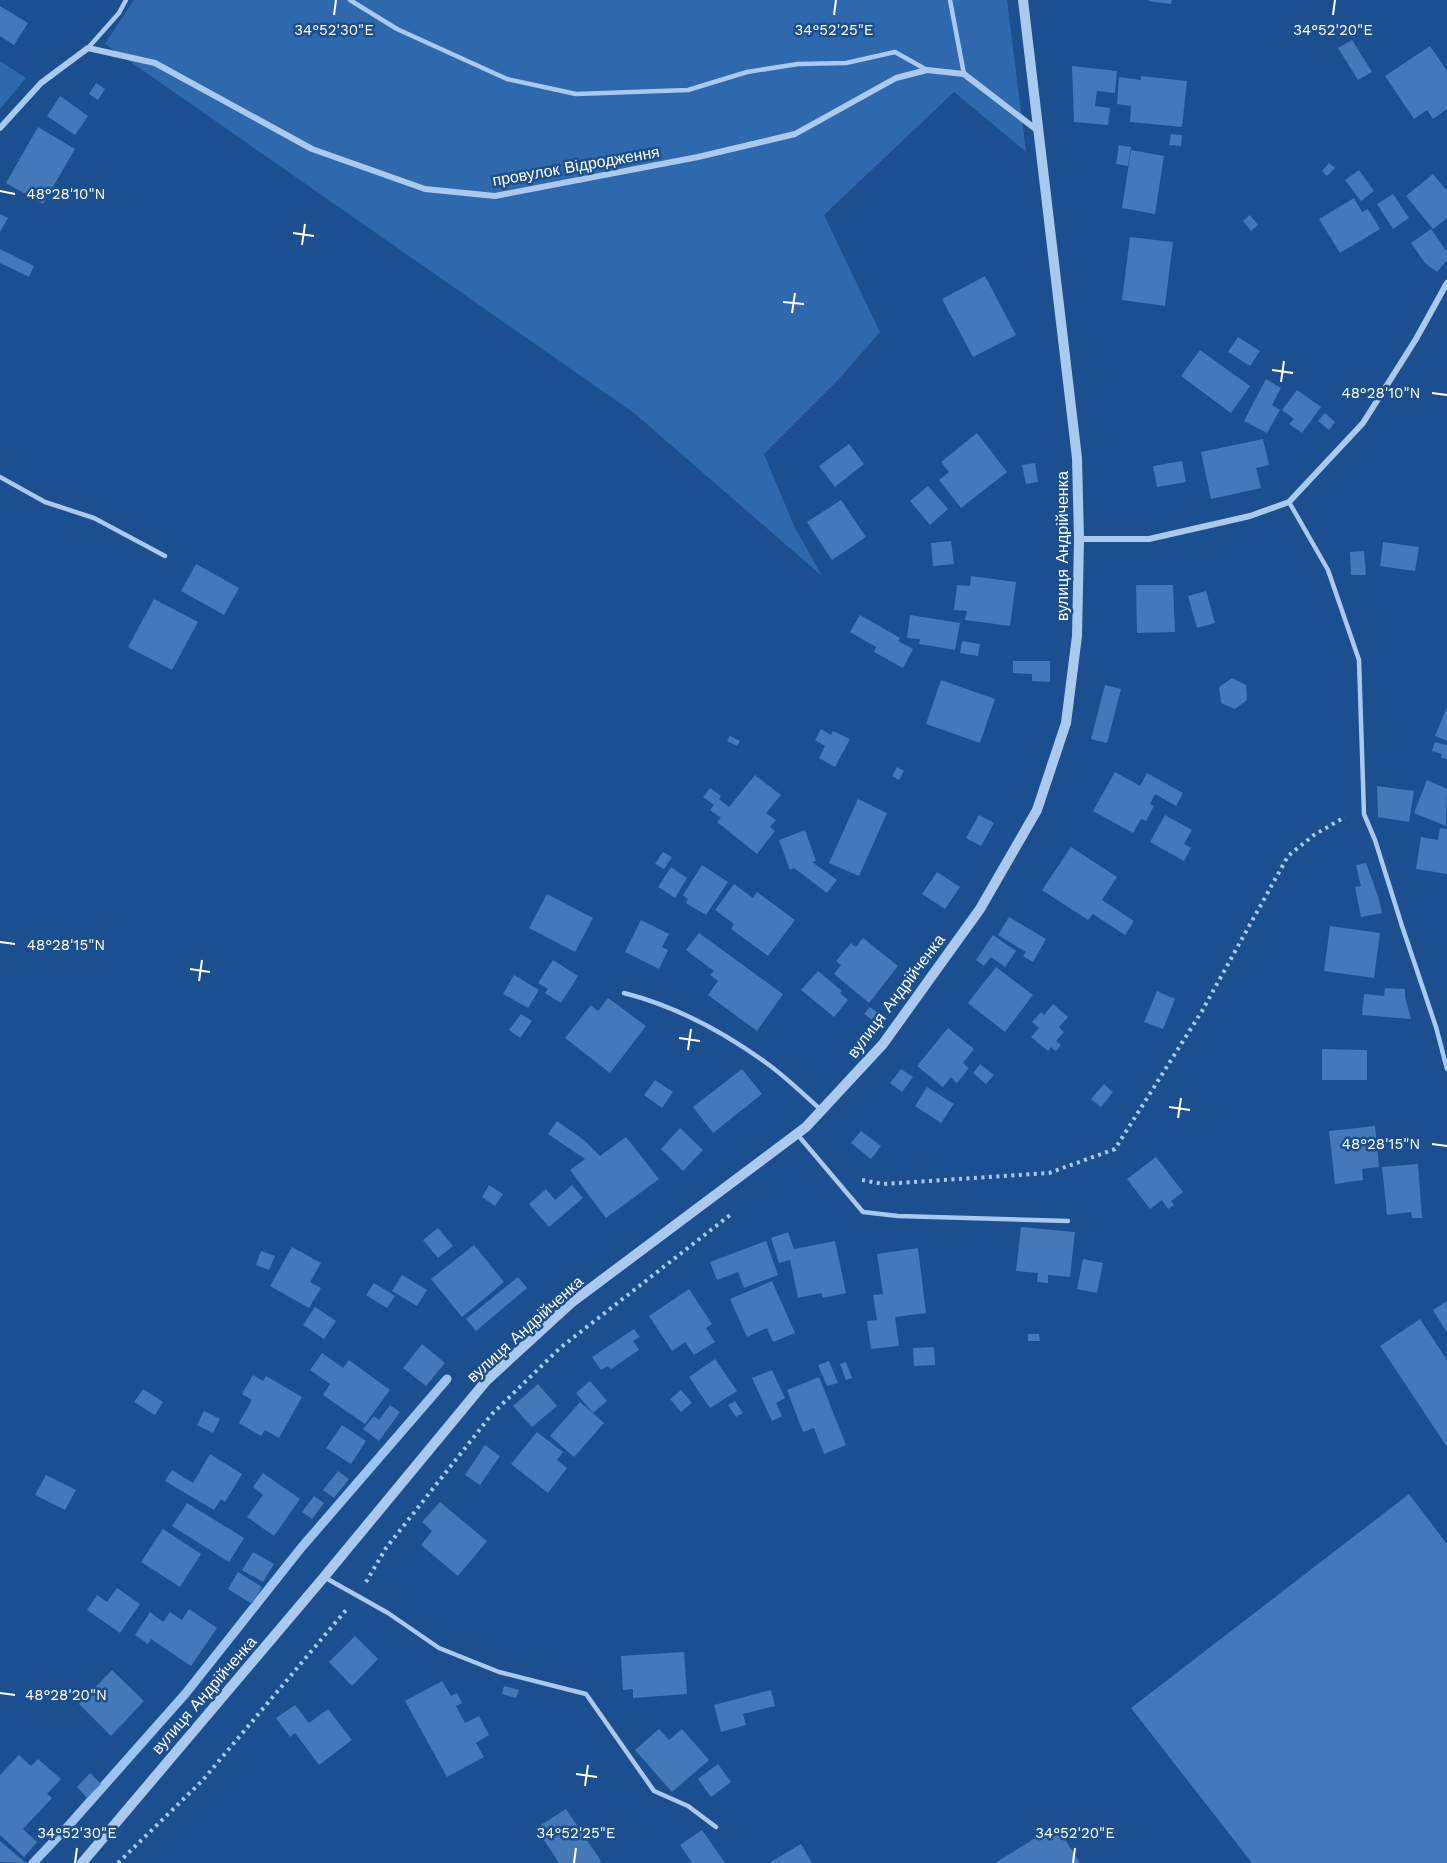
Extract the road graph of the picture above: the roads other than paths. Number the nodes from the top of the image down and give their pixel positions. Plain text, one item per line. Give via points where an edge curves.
1 (126, 0) edge
2 (350, 0) edge
3 (950, 0) edge
4 (1023, 0) edge
5 (88, 48) junction
6 (927, 70) junction
7 (964, 74) junction
8 (0, 128) edge
9 (1038, 131) junction
10 (1447, 283) edge
11 (0, 477) edge
12 (1289, 502) junction
13 (1079, 539) junction
14 (165, 556) dead end
15 (624, 993) dead end
16 (1447, 1069) edge
17 (821, 1110) junction
18 (797, 1134) junction
19 (1068, 1221) dead end
20 (324, 1577) junction
21 (716, 1827) dead end
22 (81, 1863) edge

1 - 5 lane
2 - 6 lane via 397,29 507,79 576,94 688,90 747,72 798,64 846,63 895,52
3 - 7 lane
4 - 9 street, вулиця Андрійченка
5 - 6 street, провулок Відродження via 155,63 312,149 425,189 495,196 698,158 795,134 896,78
5 - 8 street via 41,83
6 - 7 street, провулок Відродження
7 - 9 street
9 - 13 street, вулиця Андрійченка via 1077,458
10 - 12 street via 1363,423
11 - 14 lane via 45,502 94,518
12 - 13 street via 1250,516 1149,539
12 - 16 lane via 1328,570 1359,660 1364,814
13 - 17 street, вулиця Андрійченка via 1077,636 1066,723 1037,810 980,909 883,1044
15 - 17 lane via 686,1015 724,1034 767,1063
17 - 18 street, вулиця Андрійченка
18 - 19 lane via 863,1212
18 - 20 street, вулиця Андрійченка via 571,1304 486,1381
20 - 21 lane via 439,1648 499,1672 586,1694 654,1791 688,1806
20 - 22 street, вулиця Андрійченка

